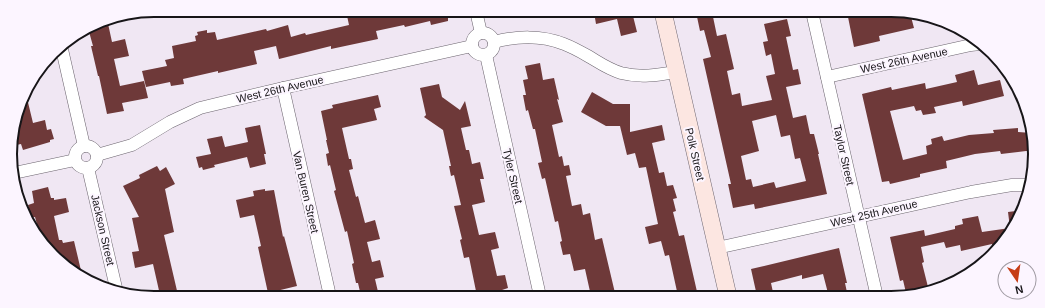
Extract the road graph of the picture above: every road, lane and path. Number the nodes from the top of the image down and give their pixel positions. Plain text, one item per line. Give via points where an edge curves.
1 (477, 17) edge
2 (664, 17) edge
3 (813, 17) edge
4 (481, 34) junction
5 (494, 42) junction
6 (973, 45) edge
7 (472, 46) junction
8 (63, 52) edge
9 (486, 55) junction
10 (676, 72) junction
11 (827, 76) junction
12 (283, 88) junction
13 (84, 146) junction
14 (97, 155) junction
15 (75, 160) junction
16 (88, 168) junction
17 (18, 172) edge
18 (1024, 185) edge
19 (858, 217) junction
20 (717, 248) junction
21 (115, 285) edge
22 (329, 291) edge
23 (539, 291) edge
24 (727, 291) edge
25 (876, 291) edge

1 - 4 street
2 - 10 street, Polk Street
3 - 11 street, Taylor Street
4 - 5 street via 488,34
4 - 7 street via 474,38
5 - 9 street via 493,50
5 - 10 street via 528,37 547,39 564,44 608,68 623,73 654,76
6 - 11 street, West 26th Avenue
7 - 9 street via 477,54
7 - 12 street, West 26th Avenue
8 - 13 street
9 - 23 street, Tyler Street
10 - 20 street, Polk Street
11 - 19 street, Taylor Street
12 - 14 street, West 26th Avenue via 200,108 170,122 132,145
12 - 22 street, Van Buren Street
13 - 14 street via 92,147
13 - 15 street via 76,151
14 - 16 street via 96,163
15 - 16 street via 80,167
15 - 17 street
16 - 21 street, Jackson Street
18 - 19 street, West 25th Avenue via 971,192
19 - 20 street, West 25th Avenue
19 - 25 street, Taylor Street
20 - 24 street, Polk Street

